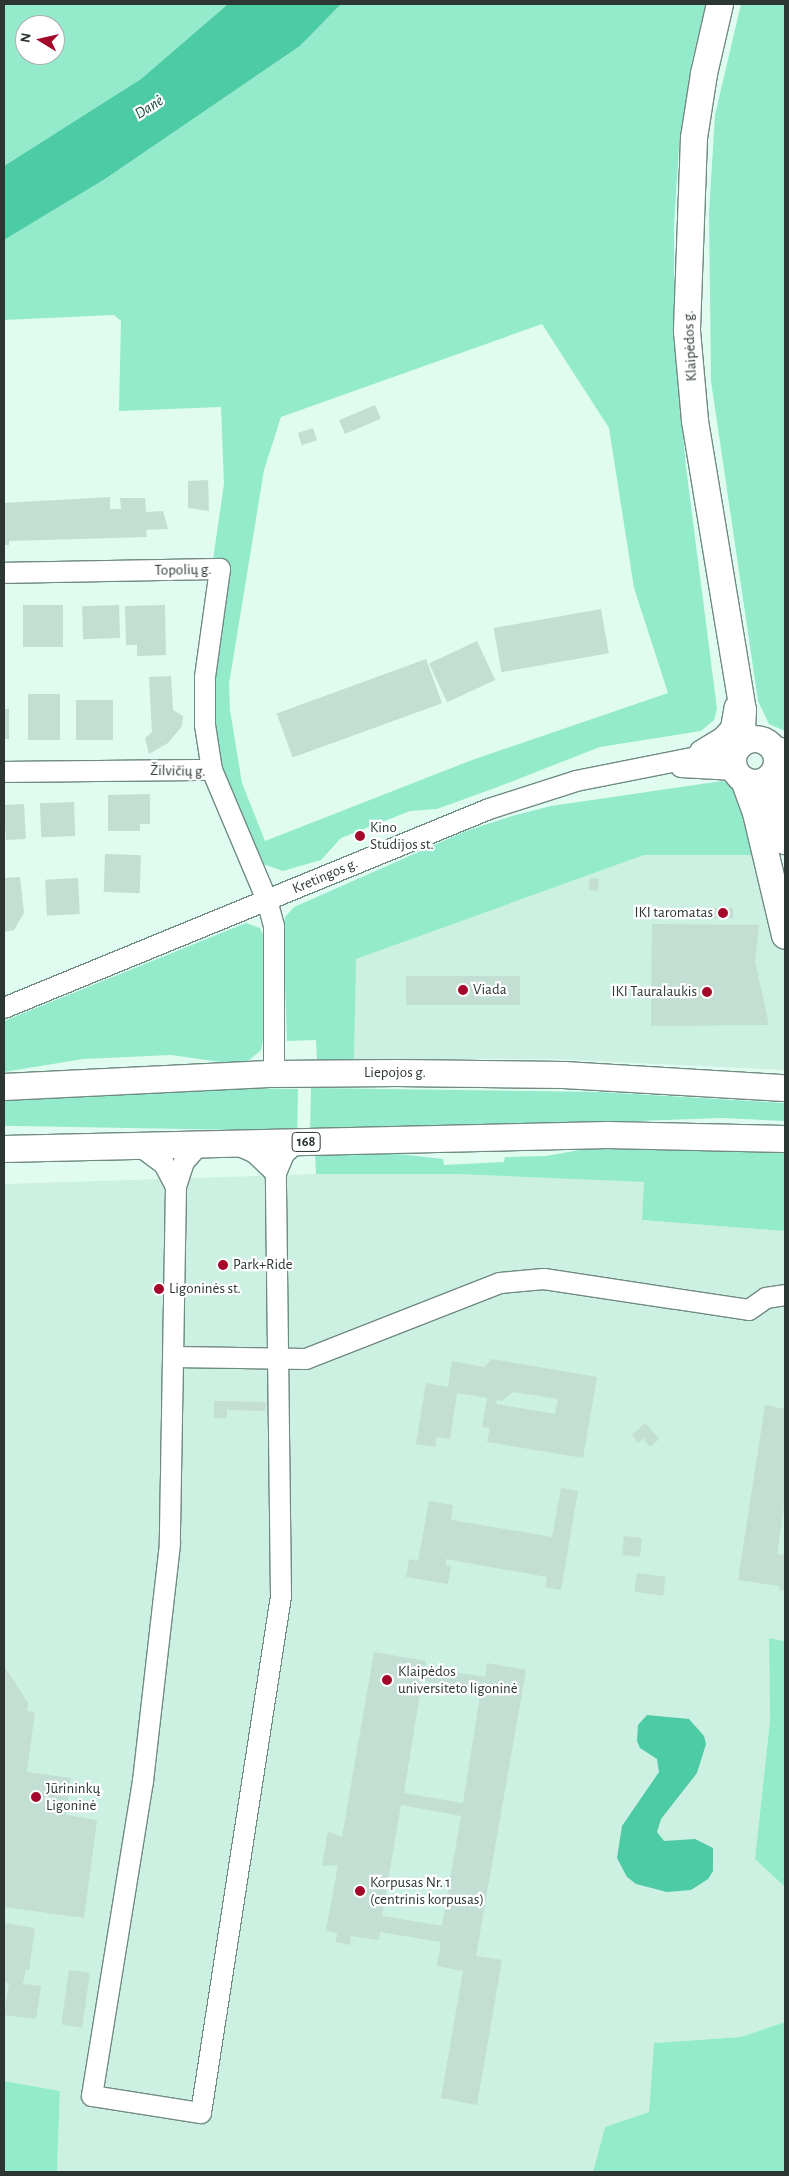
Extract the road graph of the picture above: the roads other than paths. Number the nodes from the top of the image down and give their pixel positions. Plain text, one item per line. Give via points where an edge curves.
1 (720, 4) edge
2 (4, 573) edge
3 (741, 698) junction
4 (686, 759) junction
5 (764, 766) edge
6 (654, 767) junction
7 (212, 770) junction
8 (4, 772) edge
9 (785, 841) edge
10 (267, 900) junction
11 (785, 936) edge
12 (4, 1008) edge
13 (274, 1074) junction
14 (785, 1077) edge
15 (743, 1084) junction
16 (4, 1087) edge
17 (785, 1088) edge
18 (785, 1139) edge
19 (297, 1142) junction
20 (200, 1144) junction
21 (233, 1144) junction
22 (138, 1145) junction
23 (4, 1149) edge
24 (276, 1173) junction
25 (176, 1187) junction
26 (785, 1295) edge
27 (174, 1357) junction
28 (277, 1360) junction

1 - 3 main road, Klaipėdos g. via 694,138 687,331 695,421
2 - 7 street, Topolių g. via 220,569 205,677 205,725
3 - 4 street, Klaipėdos g. via 731,728 722,738
3 - 5 main road
4 - 5 street, Kretingos g.
4 - 6 street, Kretingos g.
5 - 6 street, Kretingos g.
5 - 9 main road
5 - 11 main road via 756,813
6 - 10 street, Kretingos g. via 611,773 541,791 450,824
7 - 8 street, Žilvičių g.
7 - 10 street, Žilvičių g.
10 - 12 street, Kretingos g.
10 - 13 street, Žilvičių g. via 274,926
13 - 15 main road, Liepojos g. via 564,1075
13 - 16 main road, Liepojos g.
14 - 15 main road via 757,1078
15 - 17 main road, Liepojos g.
18 - 19 main road, 168 via 608,1135
19 - 21 main road, 168
19 - 24 street via 284,1154
20 - 21 main road, 168
20 - 22 main road, 168
20 - 25 street via 184,1162
21 - 24 street via 254,1153
22 - 23 main road, 168
22 - 25 street via 164,1164
24 - 28 street
25 - 27 street
26 - 28 street via 766,1298 750,1310 544,1279 500,1283 306,1358
27 - 28 street
27 - 28 street via 170,1544 143,1781 92,2096 201,2113 281,1596

